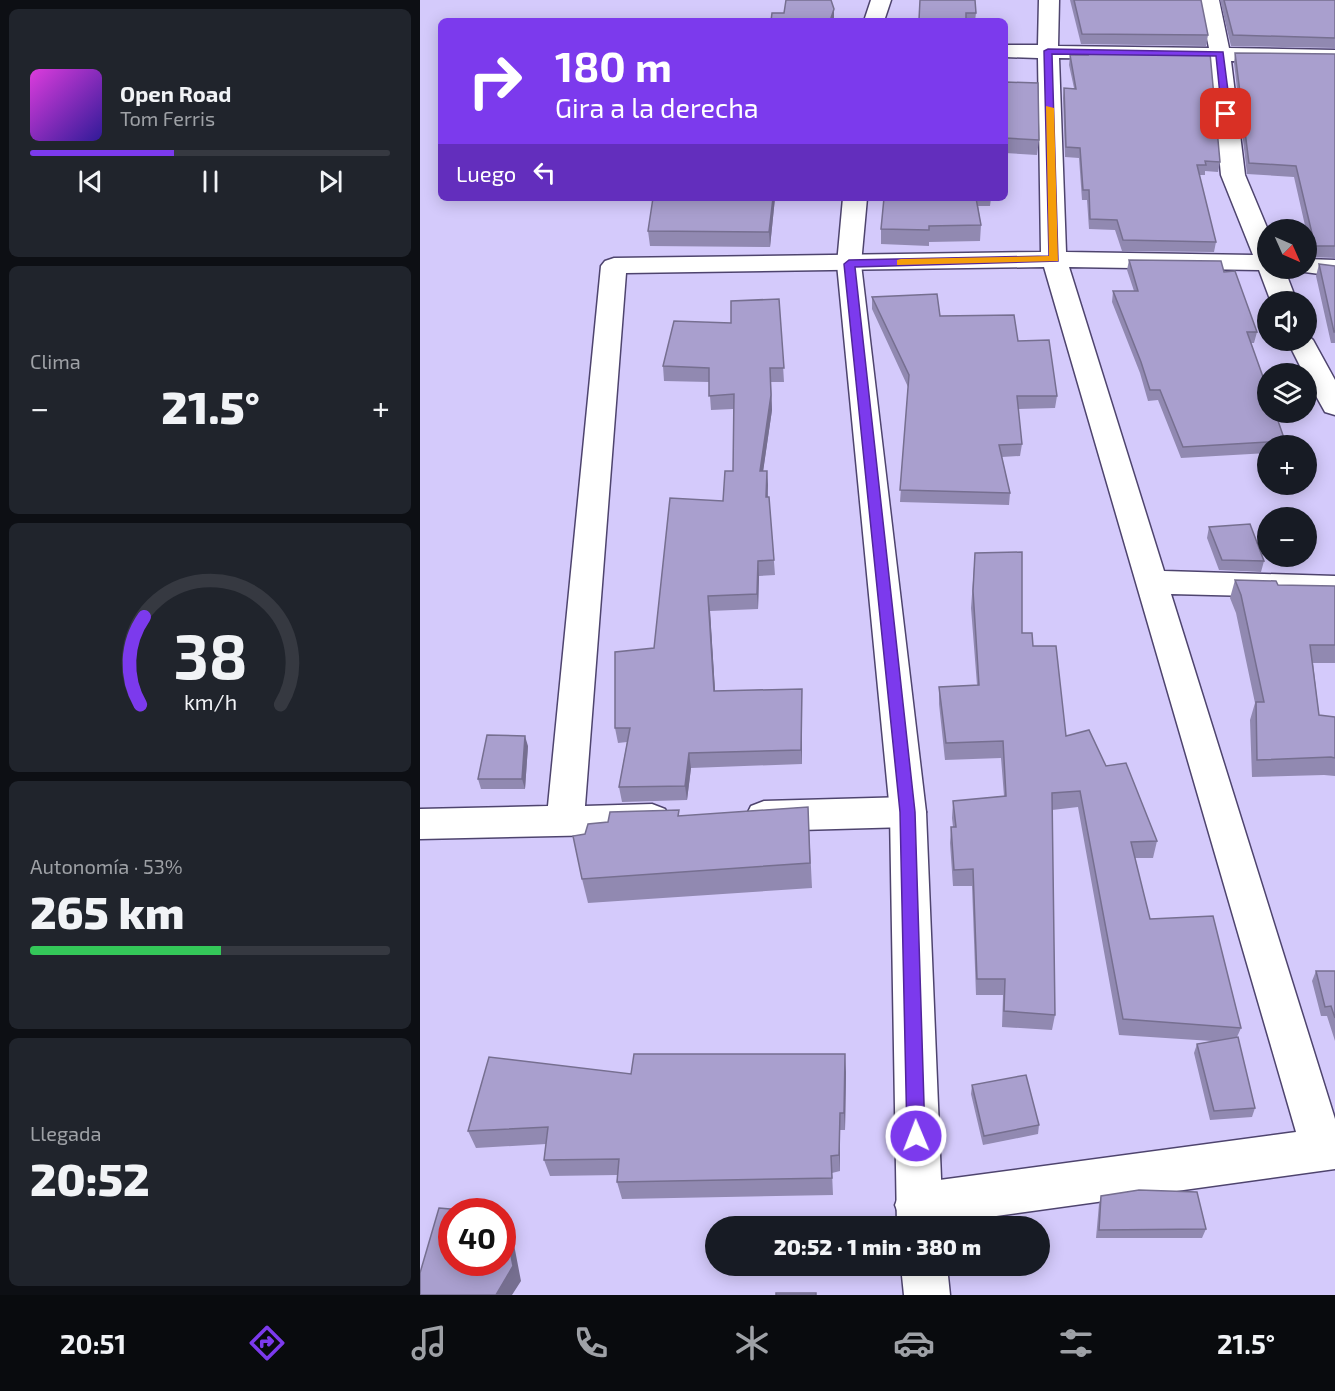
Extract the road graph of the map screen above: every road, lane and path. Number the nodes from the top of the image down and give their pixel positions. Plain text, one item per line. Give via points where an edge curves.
1 (881, 0) edge
2 (1049, 0) edge
3 (1209, 0) edge
4 (875, 18) edge
5 (1008, 51) edge
6 (1048, 51) junction
7 (1220, 54) junction
8 (1335, 56) edge
9 (855, 201) edge
10 (1257, 235) edge
11 (1054, 259) junction
12 (1257, 262) edge
13 (849, 264) junction
14 (1317, 267) edge
15 (1335, 268) edge
16 (1306, 351) edge
17 (1335, 406) edge
18 (1152, 582) junction
19 (1335, 586) edge
20 (908, 812) junction
21 (730, 817) edge
22 (683, 818) edge
23 (565, 822) junction
24 (420, 824) edge
25 (1329, 1149) edge
26 (919, 1216) edge
27 (925, 1276) edge
28 (927, 1295) edge

1 - 4 street
2 - 6 street
3 - 7 street
5 - 6 street
6 - 7 street
6 - 11 street
7 - 8 street
7 - 10 street via 1233,175
9 - 13 street
11 - 12 street
11 - 13 street
11 - 18 street
13 - 20 street
13 - 23 street via 614,266
14 - 15 street
16 - 17 street
18 - 19 street
18 - 25 street
20 - 21 street
20 - 26 street
22 - 23 street
23 - 24 street
25 - 26 street
27 - 28 street

